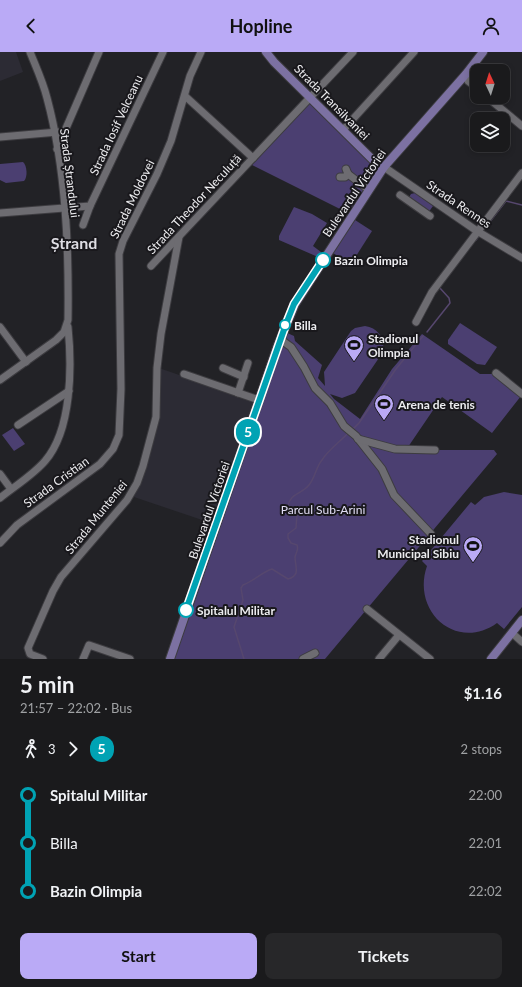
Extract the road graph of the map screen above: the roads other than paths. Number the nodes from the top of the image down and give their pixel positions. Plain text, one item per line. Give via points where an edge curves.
1 (30, 52) edge
2 (99, 52) edge
3 (162, 52) edge
4 (201, 52) edge
5 (353, 52) edge
6 (414, 52) edge
7 (483, 52) edge
8 (269, 54) edge
9 (466, 74) junction
10 (470, 83) edge
11 (185, 96) junction
12 (311, 97) junction
13 (495, 104) edge
14 (522, 126) edge
15 (343, 130) junction
16 (64, 131) junction
17 (54, 133) junction
18 (0, 137) edge
19 (57, 149) junction
20 (253, 158) junction
21 (384, 167) junction
22 (522, 173) edge
23 (345, 174) dead end
24 (369, 190) junction
25 (400, 195) dead end
26 (90, 206) junction
27 (65, 209) junction
28 (0, 214) edge
29 (430, 216) dead end
30 (83, 225) dead end
31 (477, 231) junction
32 (180, 237) junction
33 (522, 258) edge
34 (151, 266) dead end
35 (416, 322) dead end
36 (67, 325) junction
37 (0, 327) edge
38 (284, 342) dead end
39 (26, 362) junction
40 (248, 363) dead end
41 (223, 368) dead end
42 (496, 372) dead end
43 (184, 374) dead end
44 (244, 377) junction
45 (0, 380) edge
46 (68, 391) junction
47 (238, 393) junction
48 (522, 394) edge
49 (259, 400) junction
50 (18, 425) dead end
51 (119, 435) joint
52 (357, 438) junction
53 (434, 450) dead end
54 (0, 474) edge
55 (11, 490) junction
56 (0, 498) edge
57 (431, 534) dead end
58 (2, 538) edge
59 (367, 609) dead end
60 (522, 620) edge
61 (512, 633) junction
62 (399, 635) junction
63 (522, 642) edge
64 (315, 653) dead end
65 (34, 658) edge
66 (43, 659) edge
67 (83, 659) edge
68 (130, 659) edge
69 (170, 659) edge
70 (303, 659) edge
71 (379, 659) edge
72 (430, 659) edge
73 (491, 659) edge

1 - 17 street, Strada Ștrandului via 45,91
2 - 16 street
3 - 26 street, Strada Iosif Velceanu
4 - 11 street, Strada Moldovei via 192,68
5 - 12 street, Strada Theodor Neculuță
6 - 15 street
7 - 9 main road, Bulevardul Victoriei
8 - 12 main road, Strada Transilvaniei
9 - 10 street
9 - 21 main road, Bulevardul Victoriei
11 - 20 street
11 - 51 street, Strada Moldovei via 169,147 122,241 119,254
12 - 15 main road, Strada Transilvaniei
12 - 20 street, Strada Theodor Neculuță
13 - 14 street
15 - 21 main road, Strada Transilvaniei via 376,163
16 - 17 street
16 - 19 street
17 - 18 street
17 - 19 street, Strada Ștrandului
19 - 27 street, Strada Ștrandului
20 - 32 street, Strada Theodor Neculuță
21 - 24 main road, Bulevardul Victoriei
21 - 31 street, Strada Rennes
22 - 31 street
23 - 24 street via 353,183 356,182
24 - 49 main road, Bulevardul Victoriei via 294,304
25 - 29 street
26 - 27 street
26 - 30 street, Strada Iosif Velceanu
27 - 28 street
27 - 36 street, Strada Ștrandului
31 - 33 street, Strada Rennes
31 - 35 street via 432,292
32 - 34 street, Strada Theodor Neculuță
32 - 65 street, Strada Munteniei via 157,368 156,417 137,484 127,500 56,585 28,645 28,651
36 - 39 street, Strada Ștrandului via 56,340
36 - 46 street, Strada Ștrandului
37 - 39 street
38 - 52 street via 304,367 315,388
39 - 45 street
40 - 44 street
41 - 44 street
42 - 48 street
43 - 47 street
44 - 47 street
46 - 50 street
46 - 55 street, Strada Ștrandului via 64,420 55,446 45,461
47 - 49 street
49 - 69 main road, Bulevardul Victoriei
51 - 58 street, Strada Cristian via 105,460
52 - 53 street via 395,449
52 - 57 street via 382,469 394,495
54 - 55 street
55 - 56 street, Strada Ștrandului
59 - 62 street
60 - 61 main road
61 - 63 street
61 - 73 main road
62 - 71 street
62 - 72 street
64 - 70 street
65 - 66 street
67 - 68 street via 89,645

